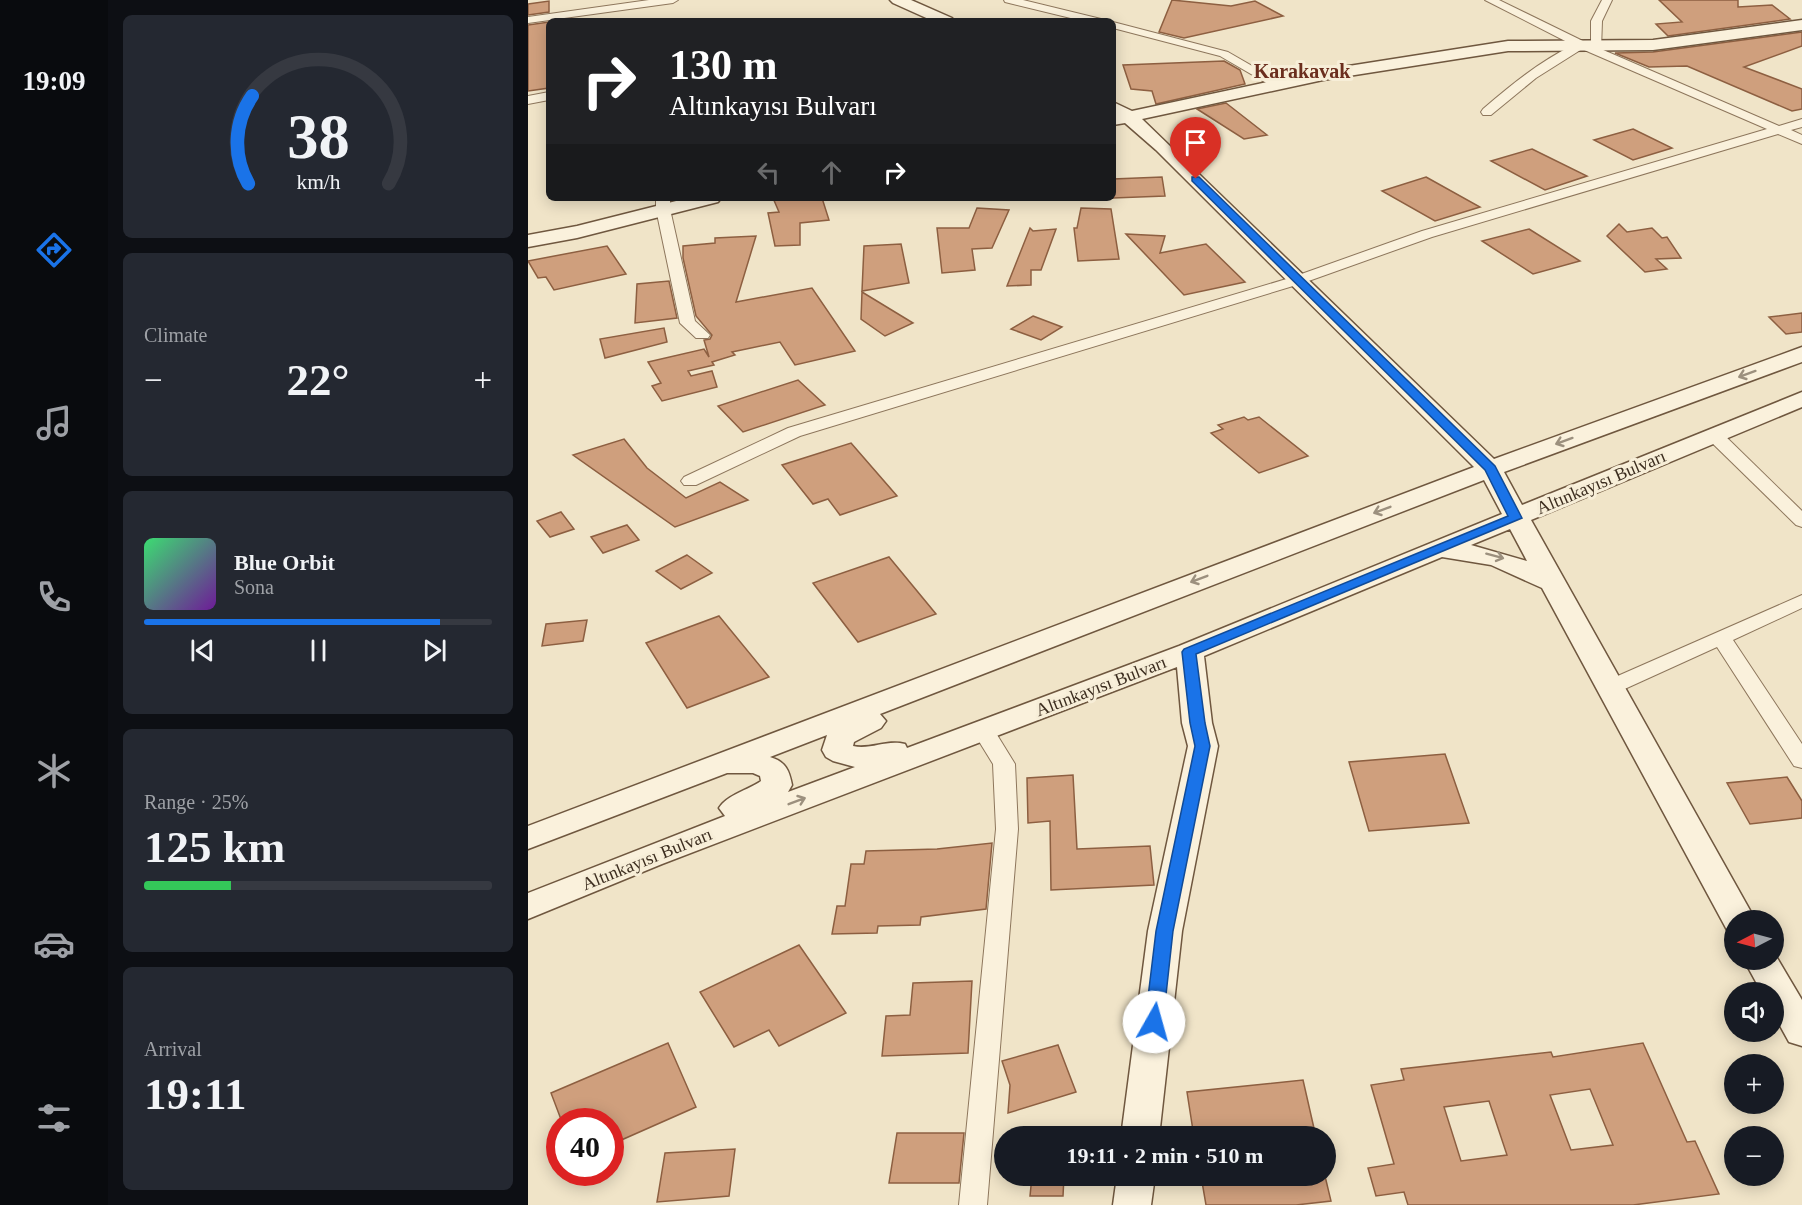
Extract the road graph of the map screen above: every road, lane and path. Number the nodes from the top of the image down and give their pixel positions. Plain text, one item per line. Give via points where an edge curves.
1 (672, 0) edge
2 (898, 0) edge
3 (1009, 0) edge
4 (1490, 0) edge
5 (1607, 0) edge
6 (939, 18) edge
7 (1084, 18) edge
8 (528, 20) edge
9 (1802, 25) edge
10 (1116, 26) edge
11 (1590, 46) junction
12 (1279, 85) junction
13 (546, 97) edge
14 (528, 100) edge
15 (1486, 112) dead end
16 (1118, 114) edge
17 (1802, 123) edge
18 (1779, 130) junction
19 (1802, 140) edge
20 (687, 201) edge
21 (663, 204) edge
22 (528, 241) edge
23 (1298, 280) junction
24 (702, 335) dead end
25 (1802, 354) edge
26 (1802, 384) edge
27 (1802, 399) edge
28 (1713, 435) junction
29 (1490, 469) junction
30 (690, 482) dead end
31 (1515, 518) junction
32 (1802, 521) edge
33 (1437, 550) junction
34 (1551, 582) junction
35 (1146, 600) junction
36 (1802, 601) edge
37 (1721, 637) junction
38 (1189, 652) junction
39 (1611, 687) junction
40 (982, 730) junction
41 (1802, 761) edge
42 (715, 766) junction
43 (528, 838) edge
44 (528, 891) edge
45 (528, 907) edge
46 (1733, 910) edge
47 (1767, 970) edge
48 (1802, 1032) edge
49 (1141, 1126) edge
50 (1135, 1186) edge
51 (973, 1205) edge
52 (1132, 1205) edge

1 - 8 street
2 - 6 main road
3 - 7 street
4 - 11 street
5 - 11 street
9 - 11 main road via 1653,45
10 - 12 street via 1224,54
11 - 12 main road via 1508,46
11 - 15 street via 1563,54 1531,74
11 - 18 street
12 - 16 main road
13 - 14 street
16 - 23 main road via 1162,146
17 - 18 street
18 - 19 street
18 - 23 street via 1427,234
20 - 21 main road
21 - 22 main road via 577,232
21 - 24 street via 688,323
23 - 29 main road
23 - 30 street via 794,432
25 -> 29 main road
26 - 28 main road via 1739,412
27 - 28 main road, Altınkayısı Bulvarı
28 - 31 main road, Altınkayısı Bulvarı
28 - 32 street
29 - 31 main road
29 -> 35 main road
31 - 33 main road, Altınkayısı Bulvarı
31 - 34 main road
33 -> 34 main road via 1474,551 1501,558
33 - 38 main road, Altınkayısı Bulvarı
34 - 39 main road
35 - 40 main road via 1077,640 862,724 840,737 837,750 848,758 865,757
35 - 42 main road
36 - 37 street
37 - 39 street
37 - 41 street
38 - 40 main road, Altınkayısı Bulvarı
38 - 49 main road via 1203,746 1165,931
39 - 46 main road
45 -> 40 main road, Altınkayısı Bulvarı
40 - 51 street via 1004,764 1007,829
42 - 43 main road
42 - 44 main road via 746,761 764,764 774,771 777,785 759,798
47 - 48 main road
50 - 52 main road

